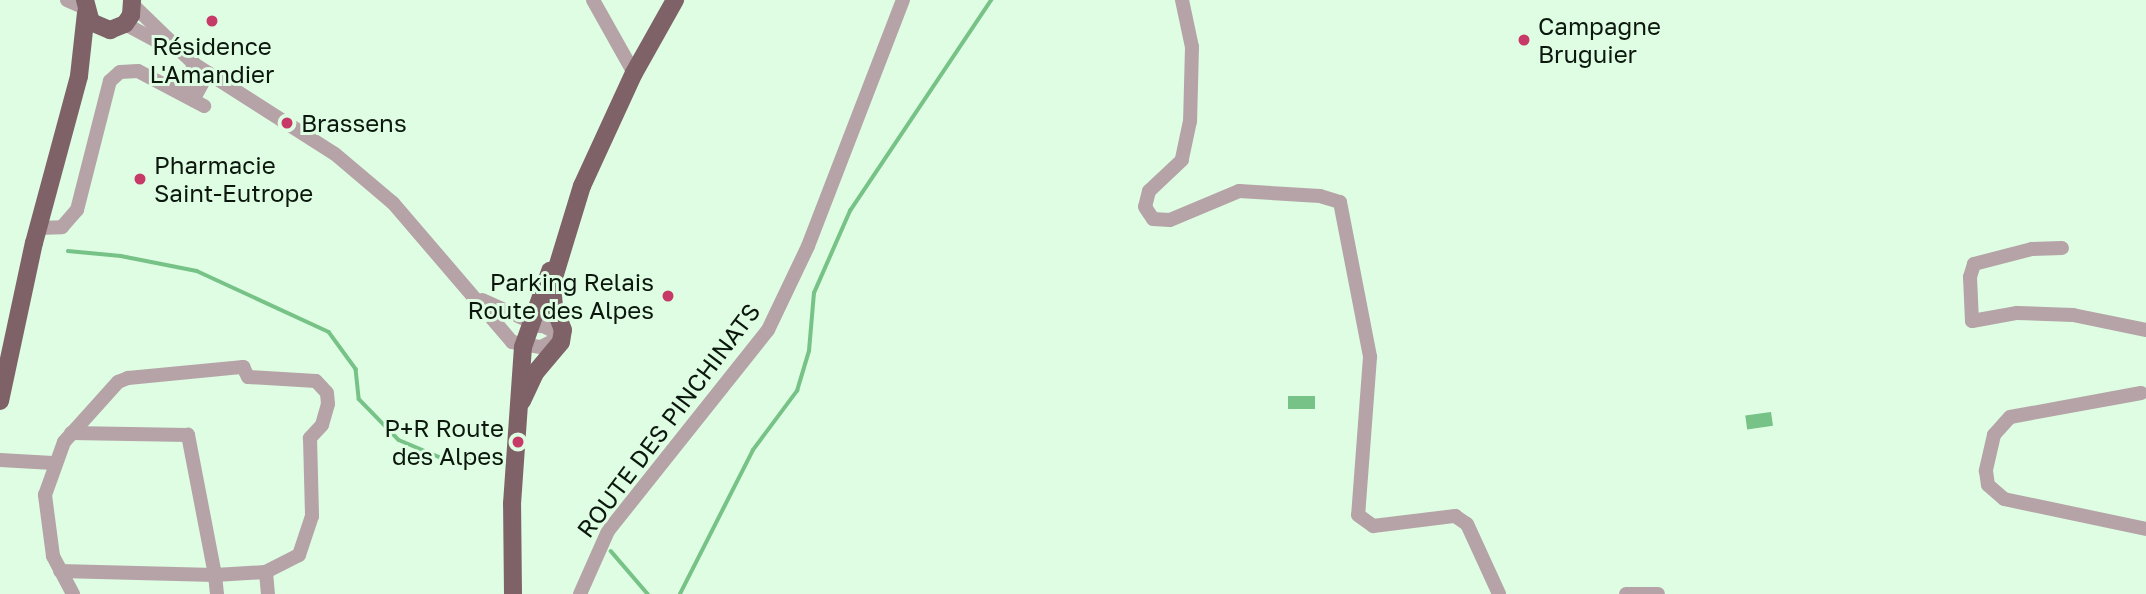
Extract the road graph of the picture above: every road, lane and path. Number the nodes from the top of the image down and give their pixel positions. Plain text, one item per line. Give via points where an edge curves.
1 (67, 0) edge
2 (593, 0) edge
3 (675, 0) edge
4 (903, 0) edge
5 (1182, 0) edge
6 (133, 3) edge
7 (85, 7) edge
8 (117, 27) junction
9 (190, 61) junction
10 (208, 73) junction
11 (634, 73) junction
12 (79, 76) junction
13 (193, 100) junction
14 (38, 228) junction
15 (2062, 248) dead end
16 (559, 253) junction
17 (478, 297) junction
18 (537, 298) junction
19 (510, 314) junction
20 (532, 323) junction
21 (2146, 330) edge
22 (518, 344) junction
23 (554, 347) junction
24 (2141, 393) dead end
25 (0, 401) edge
26 (522, 401) junction
27 (71, 433) junction
28 (0, 460) edge
29 (53, 463) junction
30 (2146, 529) edge
31 (60, 571) junction
32 (266, 572) junction
33 (215, 575) junction
34 (71, 593) edge
35 (217, 594) edge
36 (268, 594) edge
37 (513, 594) edge
38 (580, 594) edge
39 (1499, 594) edge
40 (1626, 594) edge
41 (1658, 594) edge

1 - 7 street
2 - 11 street
3 - 11 main road
4 - 38 street, ROUTE DES PINCHINATS via 808,246 768,330 608,531
5 - 39 street via 1192,47 1190,121 1182,160 1149,191 1145,207 1153,219 1170,220 1239,191 1320,195 1340,202 1370,357 1359,515 1373,526 1455,516 1467,524
6 - 8 main road
6 - 9 street
7 - 8 main road via 91,22
7 - 12 main road
8 - 9 street
8 - 12 main road
9 - 10 street
9 - 13 street
10 - 13 street
10 - 17 street via 362,176 393,203
11 - 16 main road via 582,186
12 - 14 main road
13 - 14 street via 133,70 114,77 77,210 62,226
14 - 25 main road
15 - 21 street via 2032,249 1974,264 1970,277 1972,321 2017,313 2073,315
16 - 18 main road
16 - 23 main road via 552,296
17 - 19 street
17 - 22 street
18 - 19 street
18 - 20 main road
19 - 20 street
20 - 22 main road
20 - 23 street via 533,344
22 - 23 street
22 - 26 main road
23 - 26 main road
24 - 30 street via 2010,417 1994,435 1986,471 1988,485 2004,499
26 - 37 main road via 512,504
27 - 29 street
27 - 32 street via 95,403 128,377 243,367 248,377 323,385 328,404 322,425 310,438 312,516 306,540 290,564
27 - 33 street via 188,435
28 - 29 street
29 - 31 street via 45,495 46,528
31 - 33 street
31 - 34 street
32 - 33 street
32 - 36 street
33 - 35 street
40 - 41 street

